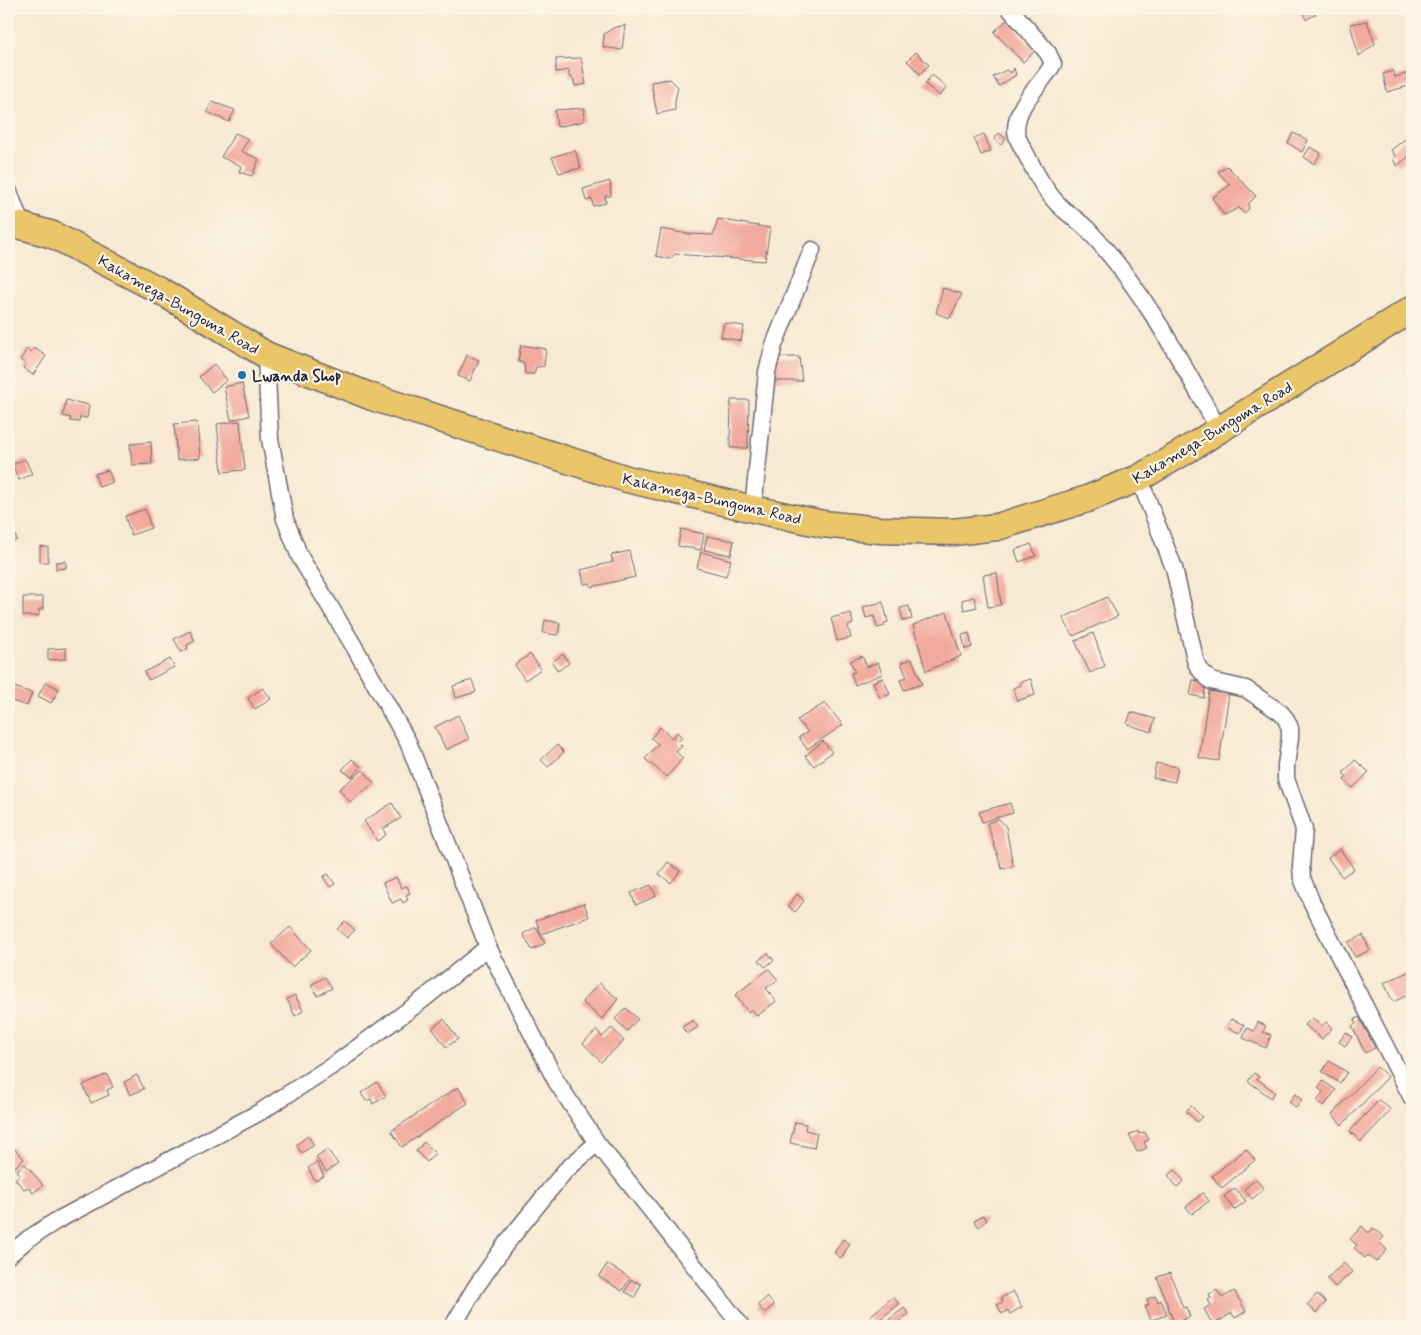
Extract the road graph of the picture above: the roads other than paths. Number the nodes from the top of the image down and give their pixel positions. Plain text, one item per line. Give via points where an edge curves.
1 (1010, 9) edge
2 (9, 192) edge
3 (16, 226) edge
4 (812, 250) dead end
5 (1412, 309) edge
6 (266, 355) junction
7 (1219, 430) junction
8 (1139, 478) junction
9 (753, 509) junction
10 (488, 947) junction
11 (1412, 1098) edge
12 (597, 1143) junction
13 (9, 1255) edge
14 (453, 1326) edge
15 (741, 1326) edge

1 - 7 street via 1048,53 1053,64 1022,106 1016,132 1020,144 1047,192 1092,234 1160,326
2 - 3 street
3 - 6 main road, Kakamega-Bungoma Road via 53,235 95,255
4 - 9 street via 774,345 767,372
5 - 7 main road, Kakamega-Bungoma Road
6 - 9 main road, Kakamega-Bungoma Road via 372,397 627,479
6 - 10 street via 270,439 285,519 300,557 408,742
7 - 8 main road, Kakamega-Bungoma Road
8 - 9 main road, Kakamega-Bungoma Road via 1087,499 997,527 953,532 833,525
8 - 11 street via 1174,568 1196,663 1211,681 1246,689 1280,713 1290,728 1286,778 1304,829 1302,878
10 - 12 street via 556,1081
10 - 13 street via 421,1001 260,1112 56,1221
12 - 14 street via 564,1171 504,1245
12 - 15 street

